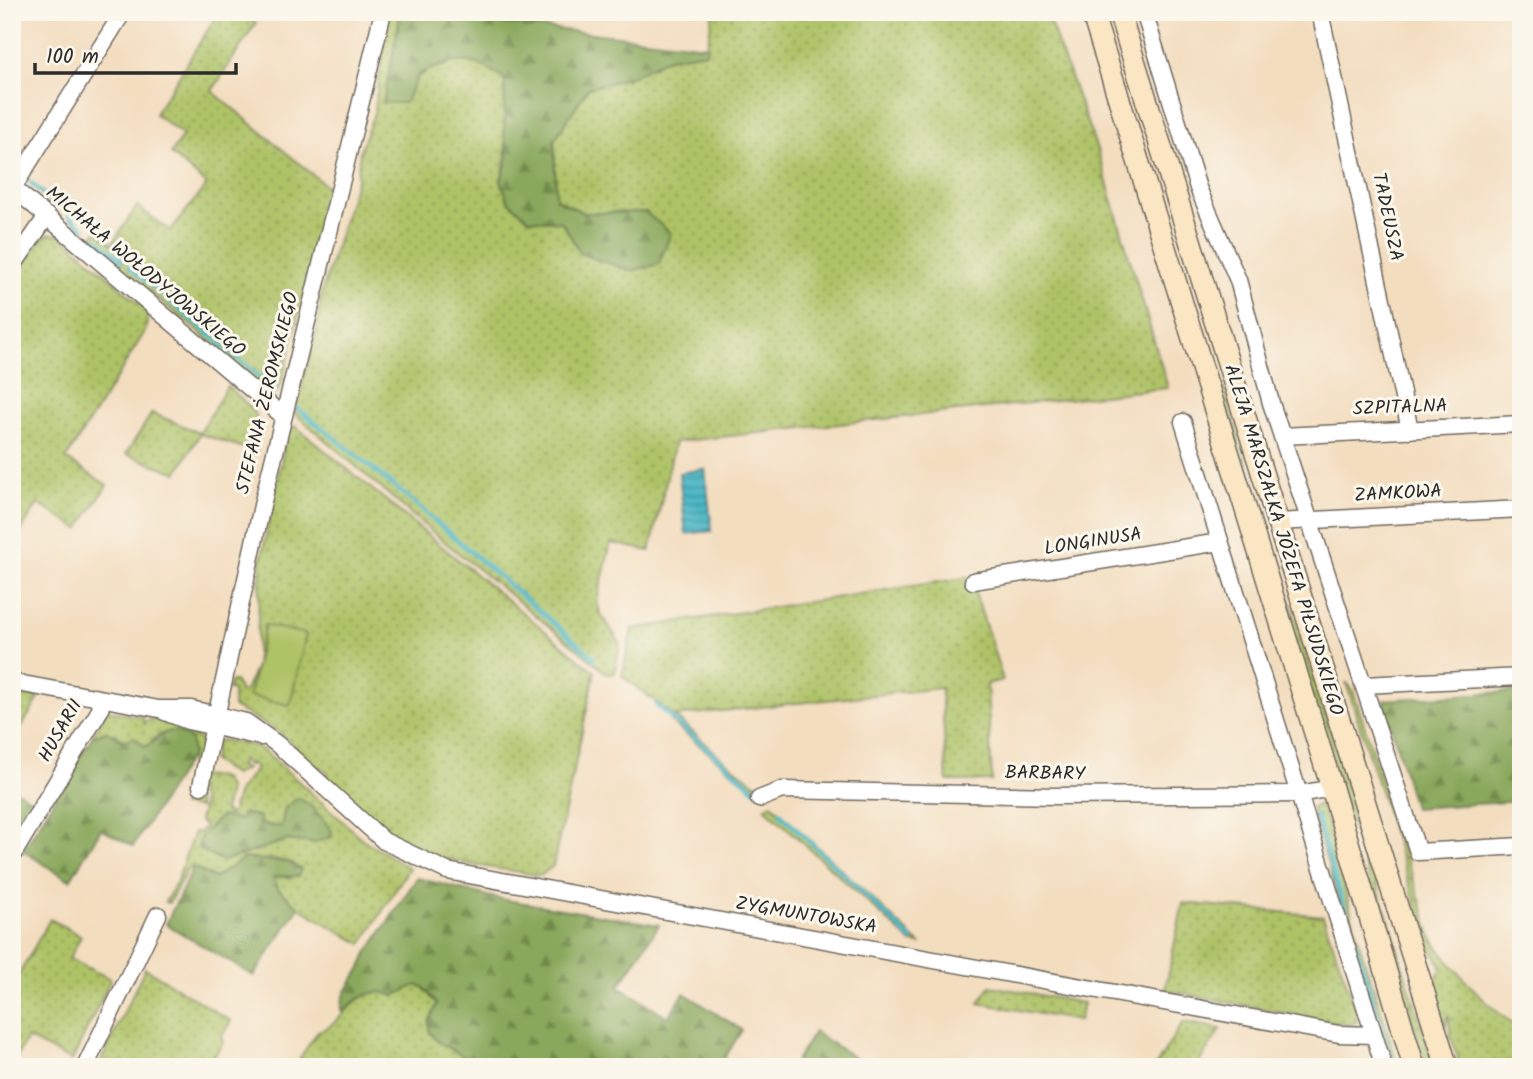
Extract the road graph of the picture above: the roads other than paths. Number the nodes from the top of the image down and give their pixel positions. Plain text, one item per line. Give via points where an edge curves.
1 (123, 12) edge
2 (383, 12) edge
3 (1092, 12) edge
4 (1119, 12) edge
5 (1144, 12) edge
6 (1320, 12) edge
7 (13, 187) edge
8 (47, 216) junction
9 (12, 267) edge
10 (283, 416) junction
11 (1183, 422) dead end
12 (1521, 424) edge
13 (1410, 430) junction
14 (1282, 436) junction
15 (1521, 509) edge
16 (1311, 520) junction
17 (1277, 522) junction
18 (1220, 542) junction
19 (973, 581) dead end
20 (1521, 677) edge
21 (12, 682) edge
22 (1364, 685) junction
23 (102, 699) junction
24 (216, 720) junction
25 (201, 786) dead end
26 (1332, 788) junction
27 (1299, 794) junction
28 (759, 799) dead end
29 (1521, 846) edge
30 (12, 856) edge
31 (158, 915) dead end
32 (1373, 1035) junction
33 (85, 1067) edge
34 (1384, 1067) edge
35 (1414, 1067) edge
36 (1447, 1067) edge

1 - 7 street
2 - 10 street, STEFANA ŻEROMSKIEGO
3 - 26 main road, ALEJA MARSZAŁKA JÓZEFA PIŁSUDSKIEGO
4 - 17 main road, ALEJA MARSZAŁKA JÓZEFA PIŁSUDSKIEGO
5 - 14 street, ALEJA MARSZAŁKA JÓZEFA PIŁSUDSKIEGO via 1198,188 1238,280
6 - 13 street, TADEUSZA
7 - 8 street, MICHAŁA WOŁODYJOWSKIEGO
8 - 9 street
8 - 10 street, MICHAŁA WOŁODYJOWSKIEGO
10 - 24 street, STEFANA ŻEROMSKIEGO
11 - 18 street
12 - 13 street, SZPITALNA
13 - 14 street, SZPITALNA
14 - 16 street, ALEJA MARSZAŁKA JÓZEFA PIŁSUDSKIEGO
15 - 16 street, ZAMKOWA
16 - 17 street, ZAMKOWA
16 - 22 street, ALEJA MARSZAŁKA JÓZEFA PIŁSUDSKIEGO
17 - 36 main road, ALEJA MARSZAŁKA JÓZEFA PIŁSUDSKIEGO
18 - 19 street, LONGINUSA
18 - 27 street
20 - 22 street
21 - 23 street, ZYGMUNTOWSKA
22 - 29 street, ALEJA MARSZAŁKA JÓZEFA PIŁSUDSKIEGO via 1418,852
23 - 24 street, ZYGMUNTOWSKA via 186,709
23 - 30 street, HUSARII via 100,710
24 - 25 street, STEFANA ŻEROMSKIEGO
24 - 32 street, ZYGMUNTOWSKA via 246,722 374,833 447,871 1339,1034
26 - 27 street, BARBARY
26 - 35 main road, ALEJA MARSZAŁKA JÓZEFA PIŁSUDSKIEGO
27 - 28 street, BARBARY via 1056,796 782,790
27 - 32 street
31 - 33 street
32 - 34 street

